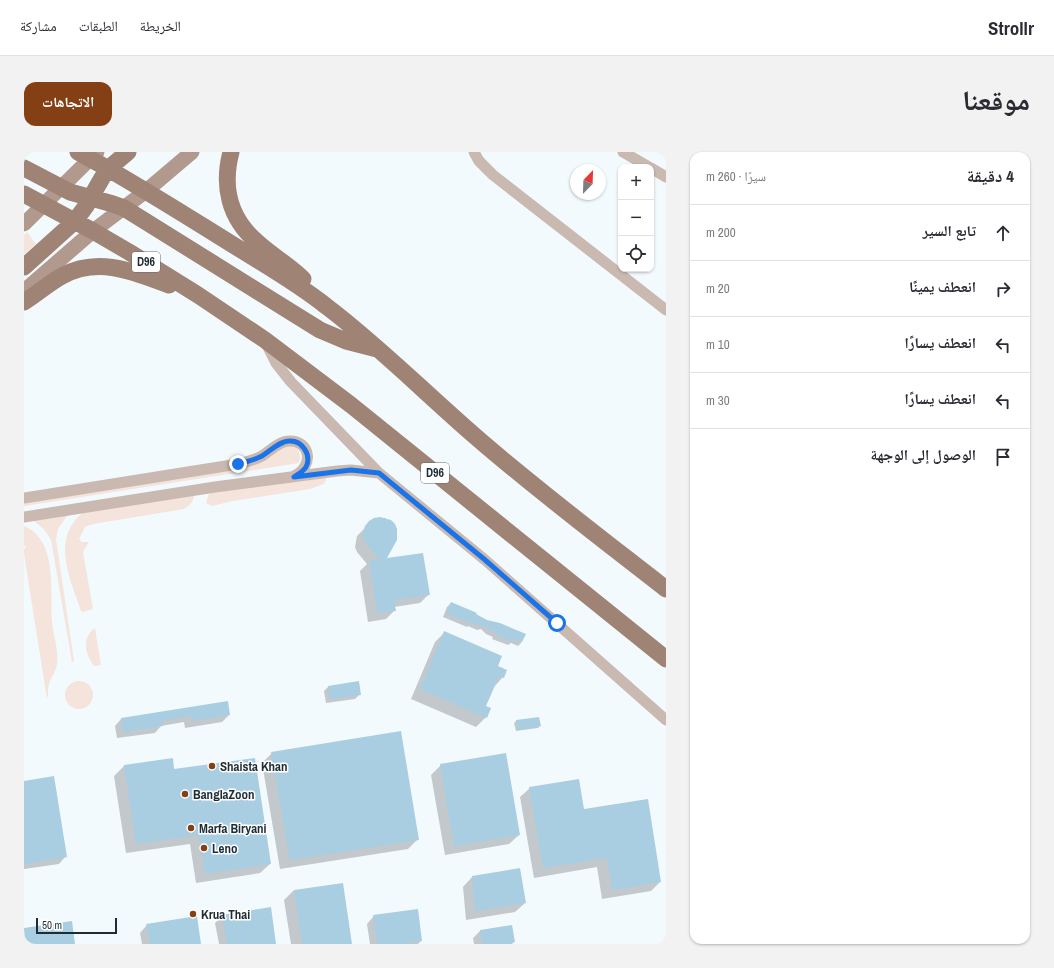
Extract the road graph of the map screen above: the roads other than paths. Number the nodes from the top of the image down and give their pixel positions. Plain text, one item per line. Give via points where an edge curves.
1 (128, 152) edge
2 (192, 152) edge
3 (231, 152) edge
4 (466, 152) edge
5 (474, 152) edge
6 (623, 152) edge
7 (89, 154) edge
8 (643, 164) edge
9 (24, 168) edge
10 (109, 168) junction
11 (654, 170) edge
12 (493, 175) junction
13 (666, 177) edge
14 (60, 188) junction
15 (146, 191) junction
16 (24, 194) edge
17 (90, 198) junction
18 (43, 205) junction
19 (124, 208) junction
20 (75, 221) junction
21 (24, 224) edge
22 (93, 231) junction
23 (24, 267) edge
24 (24, 291) edge
25 (198, 295) junction
26 (24, 302) edge
27 (325, 305) junction
28 (666, 310) edge
29 (265, 340) junction
30 (381, 350) junction
31 (379, 473) junction
32 (294, 477) junction
33 (24, 498) edge
34 (24, 517) edge
35 (666, 589) edge
36 (666, 659) edge
37 (666, 720) edge

1 - 10 main road
2 - 15 main road
3 - 27 main road via 227,182 229,199 244,230 312,288
4 - 12 street via 474,164
5 - 12 street
6 - 8 street
7 - 10 main road
7 - 14 main road
9 - 14 main road
10 - 15 main road
10 - 17 main road
11 - 13 street
12 - 28 street
14 - 17 main road
14 - 18 main road
15 - 19 main road
15 - 27 main road
16 - 18 main road
17 - 19 main road
17 - 20 main road
18 - 20 main road
18 - 21 main road
19 - 22 main road
19 - 30 main road via 320,330 346,341
20 - 22 main road
20 - 23 main road
22 - 24 main road
22 - 25 main road, D96
25 - 26 main road via 127,270 94,267 63,276
25 - 29 main road, D96
27 - 30 main road
29 - 31 street via 276,363 291,382
29 - 36 main road, D96 via 351,405
30 - 35 main road via 476,437
31 - 32 street via 351,470
31 - 37 street via 484,559
32 - 33 street via 306,467 307,452 303,446 288,441 261,456 238,464
32 - 34 street

